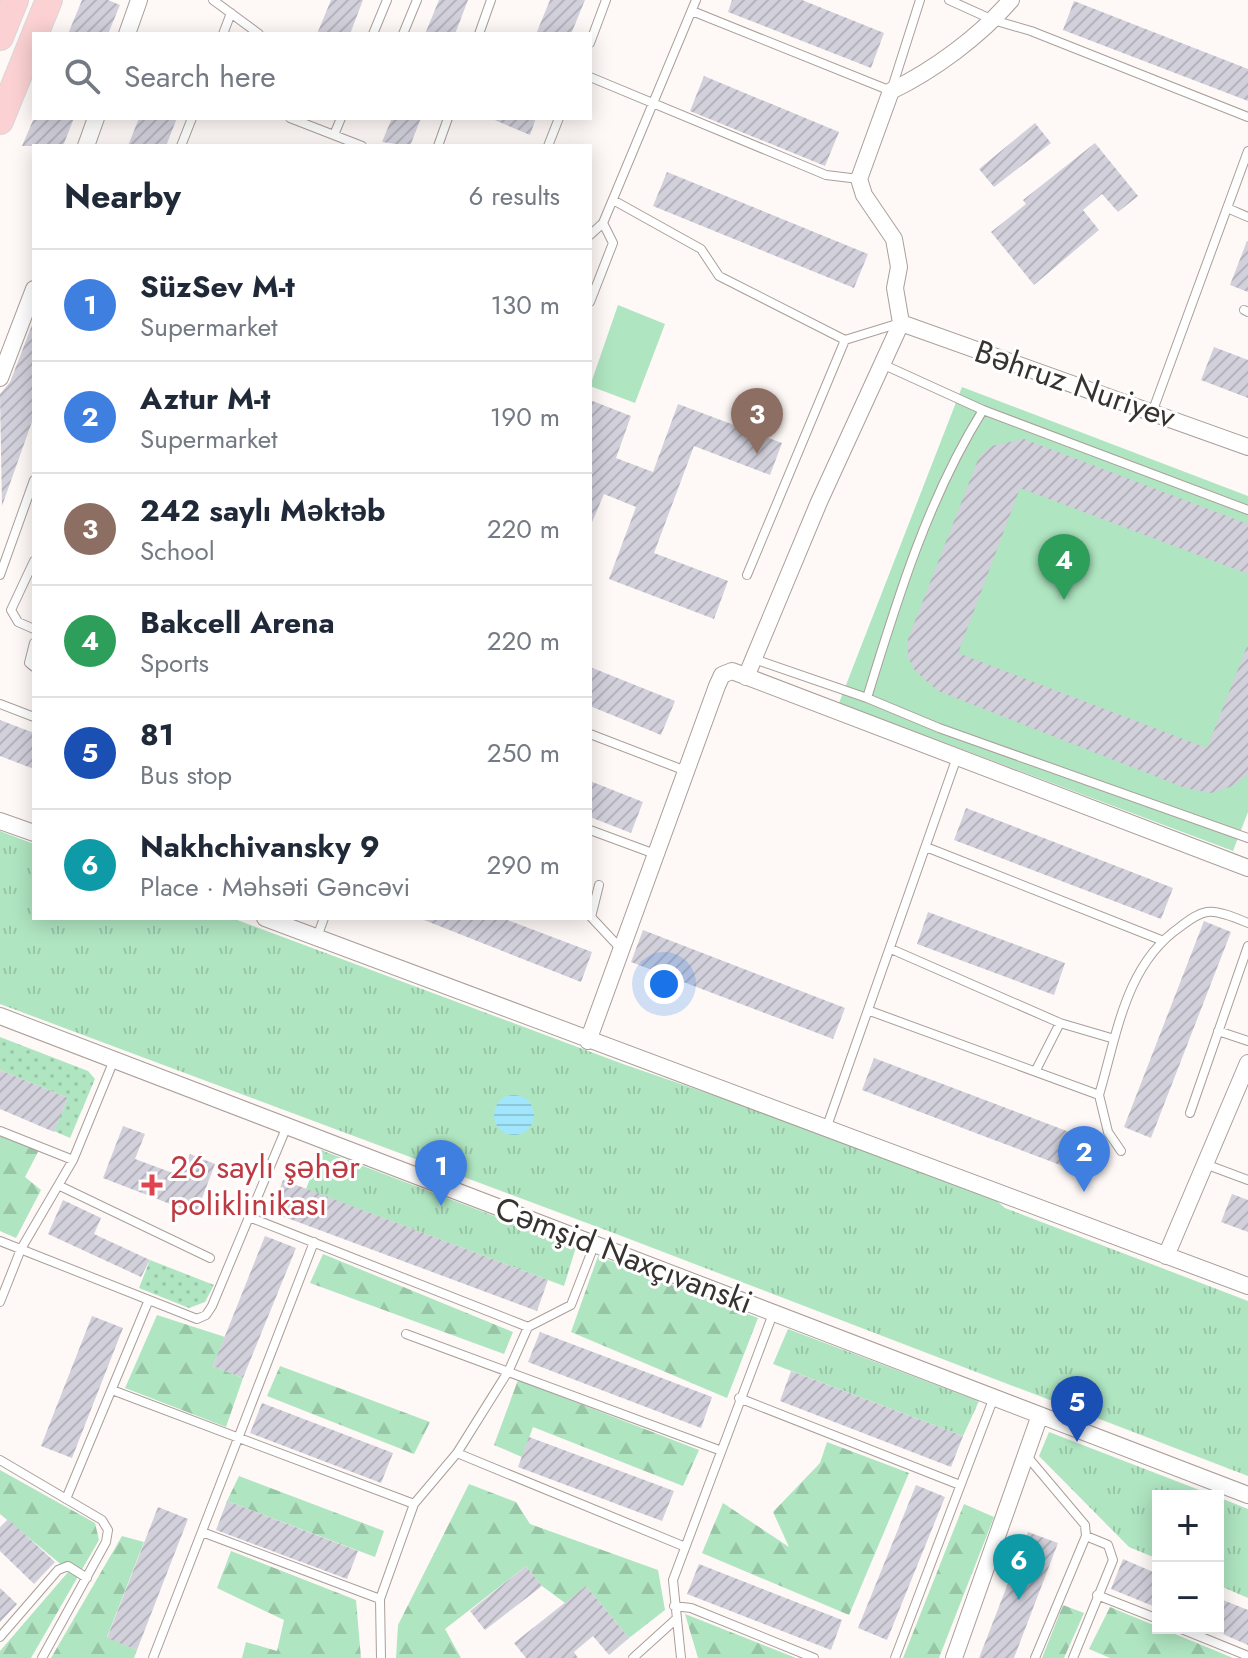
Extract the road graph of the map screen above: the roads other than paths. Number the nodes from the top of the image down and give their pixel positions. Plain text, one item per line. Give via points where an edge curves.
1 (15, 0) edge
2 (49, 0) edge
3 (139, 0) edge
4 (213, 0) edge
5 (387, 0) edge
6 (417, 0) edge
7 (491, 0) edge
8 (606, 0) edge
9 (696, 0) edge
10 (920, 0) edge
11 (949, 0) edge
12 (1011, 0) edge
13 (692, 11) junction
14 (231, 13) junction
15 (993, 20) junction
16 (35, 32) edge
17 (128, 32) edge
18 (224, 32) edge
19 (256, 32) edge
20 (374, 32) edge
21 (404, 32) edge
22 (480, 32) edge
23 (0, 37) edge
24 (592, 38) edge
25 (32, 40) edge
26 (592, 78) edge
27 (891, 91) junction
28 (653, 104) junction
29 (1248, 117) edge
30 (95, 120) edge
31 (191, 120) edge
32 (295, 120) edge
33 (340, 120) edge
34 (447, 120) edge
35 (558, 120) edge
36 (0, 121) edge
37 (334, 135) junction
38 (87, 144) edge
39 (182, 144) edge
40 (357, 144) edge
41 (439, 144) edge
42 (549, 144) edge
43 (1248, 151) edge
44 (859, 179) junction
45 (613, 200) junction
46 (1227, 208) junction
47 (1248, 217) edge
48 (603, 223) junction
49 (592, 233) edge
50 (32, 294) edge
51 (592, 297) edge
52 (901, 323) junction
53 (845, 340) junction
54 (881, 363) junction
55 (0, 378) edge
56 (983, 410) junction
57 (1153, 410) junction
58 (1248, 447) edge
59 (32, 486) edge
60 (1248, 510) edge
61 (32, 565) edge
62 (0, 575) edge
63 (747, 575) dead end
64 (32, 628) edge
65 (753, 658) junction
66 (746, 677) junction
67 (867, 698) junction
68 (0, 704) edge
69 (32, 716) edge
70 (592, 735) edge
71 (957, 755) junction
72 (687, 772) junction
73 (0, 821) edge
74 (592, 831) edge
75 (32, 832) edge
76 (1248, 838) edge
77 (926, 847) junction
78 (655, 854) junction
79 (1248, 867) edge
80 (599, 885) dead end
81 (592, 913) edge
82 (592, 918) edge
83 (270, 920) edge
84 (323, 920) edge
85 (1248, 923) edge
86 (317, 937) junction
87 (1161, 940) junction
88 (1248, 946) edge
89 (620, 948) junction
90 (891, 949) junction
91 (870, 1011) junction
92 (0, 1016) edge
93 (1060, 1023) junction
94 (1218, 1031) junction
95 (1111, 1038) junction
96 (588, 1041) junction
97 (1248, 1041) edge
98 (114, 1060) junction
99 (1248, 1063) edge
100 (1036, 1070) junction
101 (1099, 1095) junction
102 (1190, 1113) dead end
103 (288, 1126) junction
104 (826, 1130) junction
105 (0, 1131) edge
106 (1121, 1151) dead end
107 (73, 1160) junction
108 (1205, 1164) junction
109 (1248, 1180) edge
110 (60, 1186) junction
111 (249, 1217) junction
112 (0, 1241) edge
113 (314, 1242) junction
114 (595, 1243) junction
115 (21, 1249) junction
116 (1166, 1256) junction
117 (210, 1258) dead end
118 (1248, 1286) edge
119 (0, 1302) edge
120 (148, 1302) junction
121 (774, 1311) junction
122 (528, 1327) junction
123 (406, 1334) dead end
124 (509, 1370) junction
125 (112, 1390) junction
126 (994, 1397) junction
127 (739, 1398) junction
128 (1040, 1415) junction
129 (238, 1441) junction
130 (719, 1450) junction
131 (457, 1453) junction
132 (1026, 1454) junction
133 (0, 1460) edge
134 (960, 1485) junction
135 (1248, 1495) edge
136 (66, 1499) junction
137 (414, 1504) junction
138 (202, 1532) junction
139 (1086, 1536) junction
140 (683, 1546) junction
141 (87, 1578) junction
142 (1097, 1595) junction
143 (380, 1599) junction
144 (674, 1606) junction
145 (1152, 1617) edge
146 (675, 1620) junction
147 (1194, 1634) edge
148 (0, 1637) edge
149 (1248, 1656) edge
150 (42, 1658) edge
151 (153, 1658) edge
152 (381, 1658) edge
153 (633, 1658) edge
154 (681, 1658) edge
155 (814, 1658) edge
156 (895, 1658) edge
157 (954, 1658) edge
158 (1035, 1658) edge
159 (1073, 1658) edge

1 - 23 main road
2 - 16 main road
3 - 17 street
4 - 14 lane
5 - 20 lane
6 - 21 lane
7 - 22 lane
8 - 24 lane
9 - 13 lane
10 - 27 lane
11 - 15 lane
12 - 15 street
13 - 27 lane
13 - 28 lane
14 - 18 lane
14 - 19 lane
15 - 27 street
15 - 29 lane
25 - 36 main road
26 - 28 lane
27 - 44 street
28 - 44 lane via 826,175
28 - 45 lane
30 - 38 street
31 - 39 lane
32 - 37 lane
33 - 37 lane
34 - 41 lane
35 - 42 lane
37 - 40 lane
43 - 46 lane
44 - 52 street via 894,239
45 - 48 lane
45 - 53 lane via 701,249 719,276
46 - 47 lane
46 - 57 lane
48 - 49 lane
48 - 51 lane via 613,243
50 - 55 street
52 - 53 lane
52 - 54 street
52 - 57 street, Bəhruz Nuriyev
53 - 63 lane
54 - 56 lane
54 - 65 street
56 - 60 lane
56 - 67 lane via 948,472 920,541
57 - 58 street, Bəhruz Nuriyev
59 - 62 lane
61 - 64 lane via 11,610 18,622
65 - 66 street
65 - 67 lane
66 - 71 street
66 - 72 street via 732,671 722,675
67 - 76 lane
68 - 69 lane
70 - 72 lane
71 - 77 lane
71 - 79 street
72 - 78 street
73 - 75 street
74 - 78 lane
77 - 87 lane
77 - 90 lane
78 - 89 street
80 - 81 lane
82 - 89 lane
83 - 86 street
84 - 86 lane
85 - 87 lane via 1210,911
86 - 96 street
87 - 95 lane via 1143,962
88 - 94 lane
89 - 96 street
90 - 91 lane
90 - 93 lane
91 - 100 lane
91 - 104 lane
92 - 98 street, Cəmşid Naxçıvanski
93 - 95 lane
93 - 100 lane
94 - 97 lane
94 - 102 lane
95 - 101 lane
96 - 104 street
98 - 103 street, Cəmşid Naxçıvanski
98 - 107 lane
99 - 108 street
100 - 101 lane
101 - 106 lane via 1108,1132
103 - 111 lane
103 - 114 street, Cəmşid Naxçıvanski
104 - 116 street
105 - 107 lane
107 - 110 lane
108 - 109 lane
108 - 116 street
110 - 115 lane
110 - 117 lane
111 - 113 lane
111 - 120 lane via 206,1315 197,1319
112 - 115 lane
113 - 122 lane
113 - 129 lane
114 - 121 street, Cəmşid Naxçıvanski
114 - 122 lane via 571,1305
115 - 119 lane
115 - 120 lane
116 - 118 street
120 - 125 lane
121 - 126 street, Cəmşid Naxçıvanski
121 - 127 lane
122 - 124 lane
123 - 124 lane
124 - 130 lane
124 - 131 lane
125 - 129 lane
125 - 136 lane
126 - 128 street, Cəmşid Naxçıvanski
126 - 134 lane
127 - 130 lane
127 - 134 lane
128 - 132 street
128 - 135 street, Cəmşid Naxçıvanski
129 - 137 lane
129 - 138 lane
130 - 140 lane
131 - 137 lane
131 - 140 lane
132 - 139 lane via 1085,1525
132 - 157 street
133 - 136 lane
134 - 156 lane
136 - 141 lane via 102,1520 108,1530
137 - 143 lane
138 - 143 lane
138 - 151 lane
139 - 142 lane via 1108,1545 1113,1553
139 - 158 lane
140 - 144 lane via 673,1580
141 - 148 lane via 68,1566 58,1570
141 - 150 lane
142 - 145 lane
142 - 159 lane
143 - 152 lane
144 - 146 lane
144 - 155 lane via 691,1608
146 - 153 lane
146 - 154 lane
147 - 149 lane

